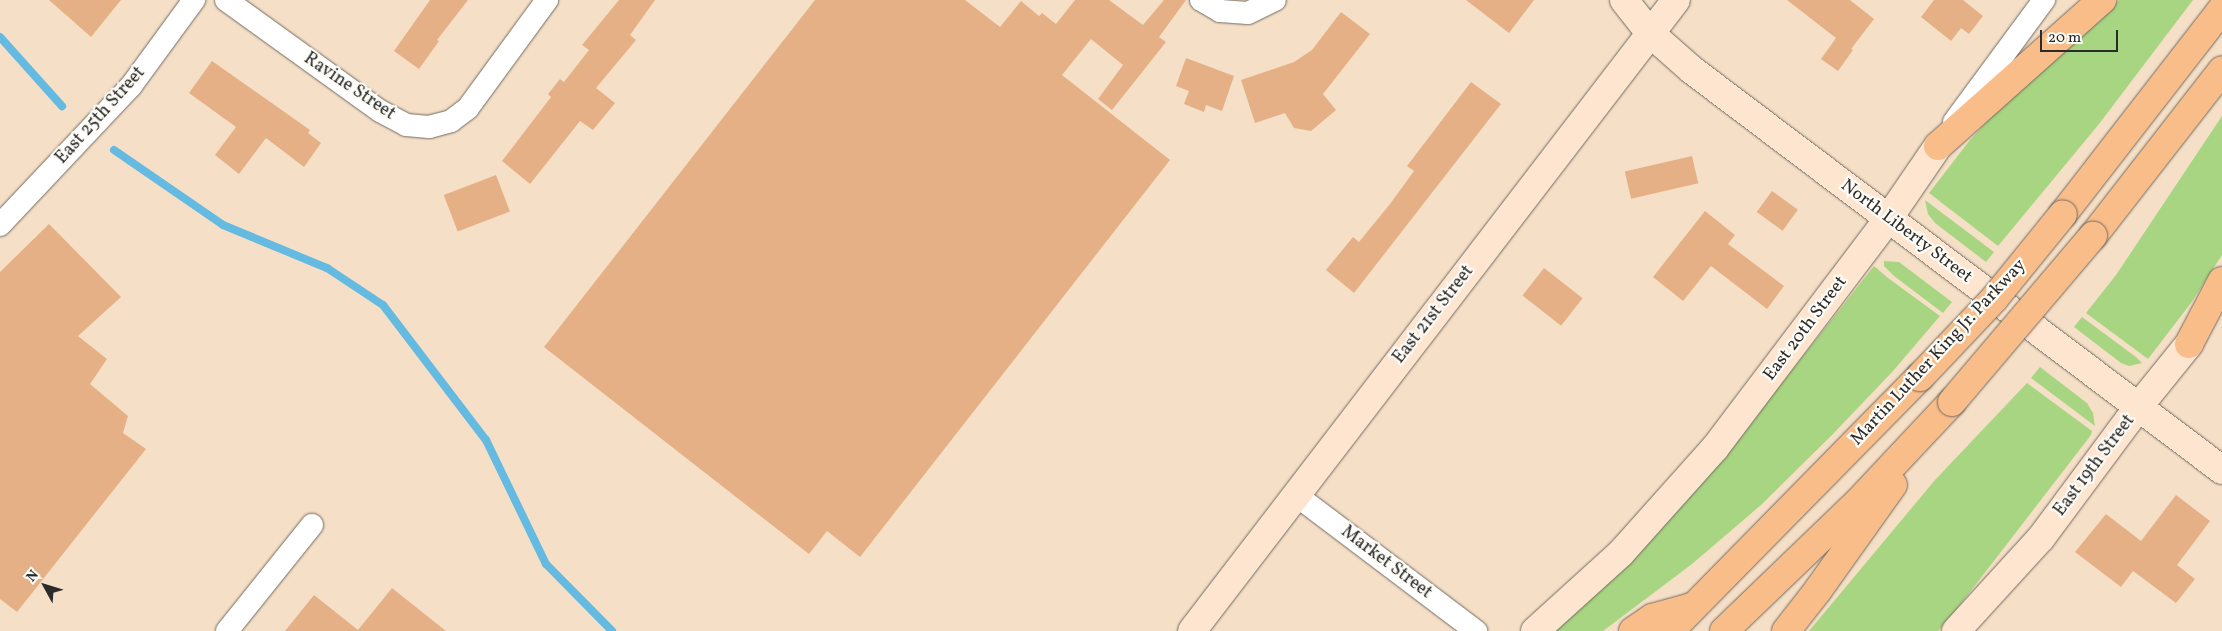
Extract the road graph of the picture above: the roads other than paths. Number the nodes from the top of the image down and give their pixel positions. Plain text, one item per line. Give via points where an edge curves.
1 (194, 0) edge
2 (226, 0) edge
3 (547, 0) edge
4 (1201, 0) edge
5 (1275, 0) edge
6 (1624, 0) edge
7 (1676, 0) edge
8 (2044, 0) edge
9 (2102, 0) edge
10 (2222, 9) edge
11 (1650, 33) junction
12 (2222, 70) edge
13 (1938, 146) junction
14 (1888, 219) junction
15 (0, 225) edge
16 (2222, 281) edge
17 (2222, 304) edge
18 (2189, 344) junction
19 (1952, 402) junction
20 (2139, 406) junction
21 (2222, 470) edge
22 (1296, 495) junction
23 (312, 525) dead end
24 (2041, 538) junction
25 (1696, 606) junction
26 (226, 631) edge
27 (1192, 631) edge
28 (1476, 631) edge
29 (1535, 631) edge
30 (1633, 631) edge
31 (1670, 631) edge
32 (1724, 631) edge
33 (1786, 631) edge
34 (1956, 631) edge
35 (1972, 631) edge

1 - 15 street, East 25th Street via 131,86
2 - 3 street, Ravine Street via 380,111 406,125 429,127 451,121 468,108
4 - 5 street via 1220,11 1248,13
6 - 11 street, North Liberty Street
7 - 11 street, East 21st Street
8 - 13 street, East 20th Street
9 - 13 highway
10 - 25 highway, Martin Luther King Jr. Parkway, bridge via 1994,300
11 - 14 street, North Liberty Street via 1692,70
11 - 22 street, East 21st Street
12 - 19 highway, bridge via 2093,236
13 - 14 street, East 20th Street
14 - 20 street, North Liberty Street
14 - 29 street, East 20th Street via 1715,448 1621,553
16 - 18 highway
17 - 18 street, East 19th Street
18 - 20 street, East 19th Street
19 - 32 highway via 1858,501
19 - 33 highway
20 - 21 street, North Liberty Street
20 - 24 street, East 19th Street
22 - 27 street, East 21st Street
22 - 28 street, Market Street
23 - 26 street
24 - 34 street
24 - 35 street, East 19th Street
25 - 30 highway via 1652,618
25 - 31 highway, Martin Luther King Jr. Parkway

